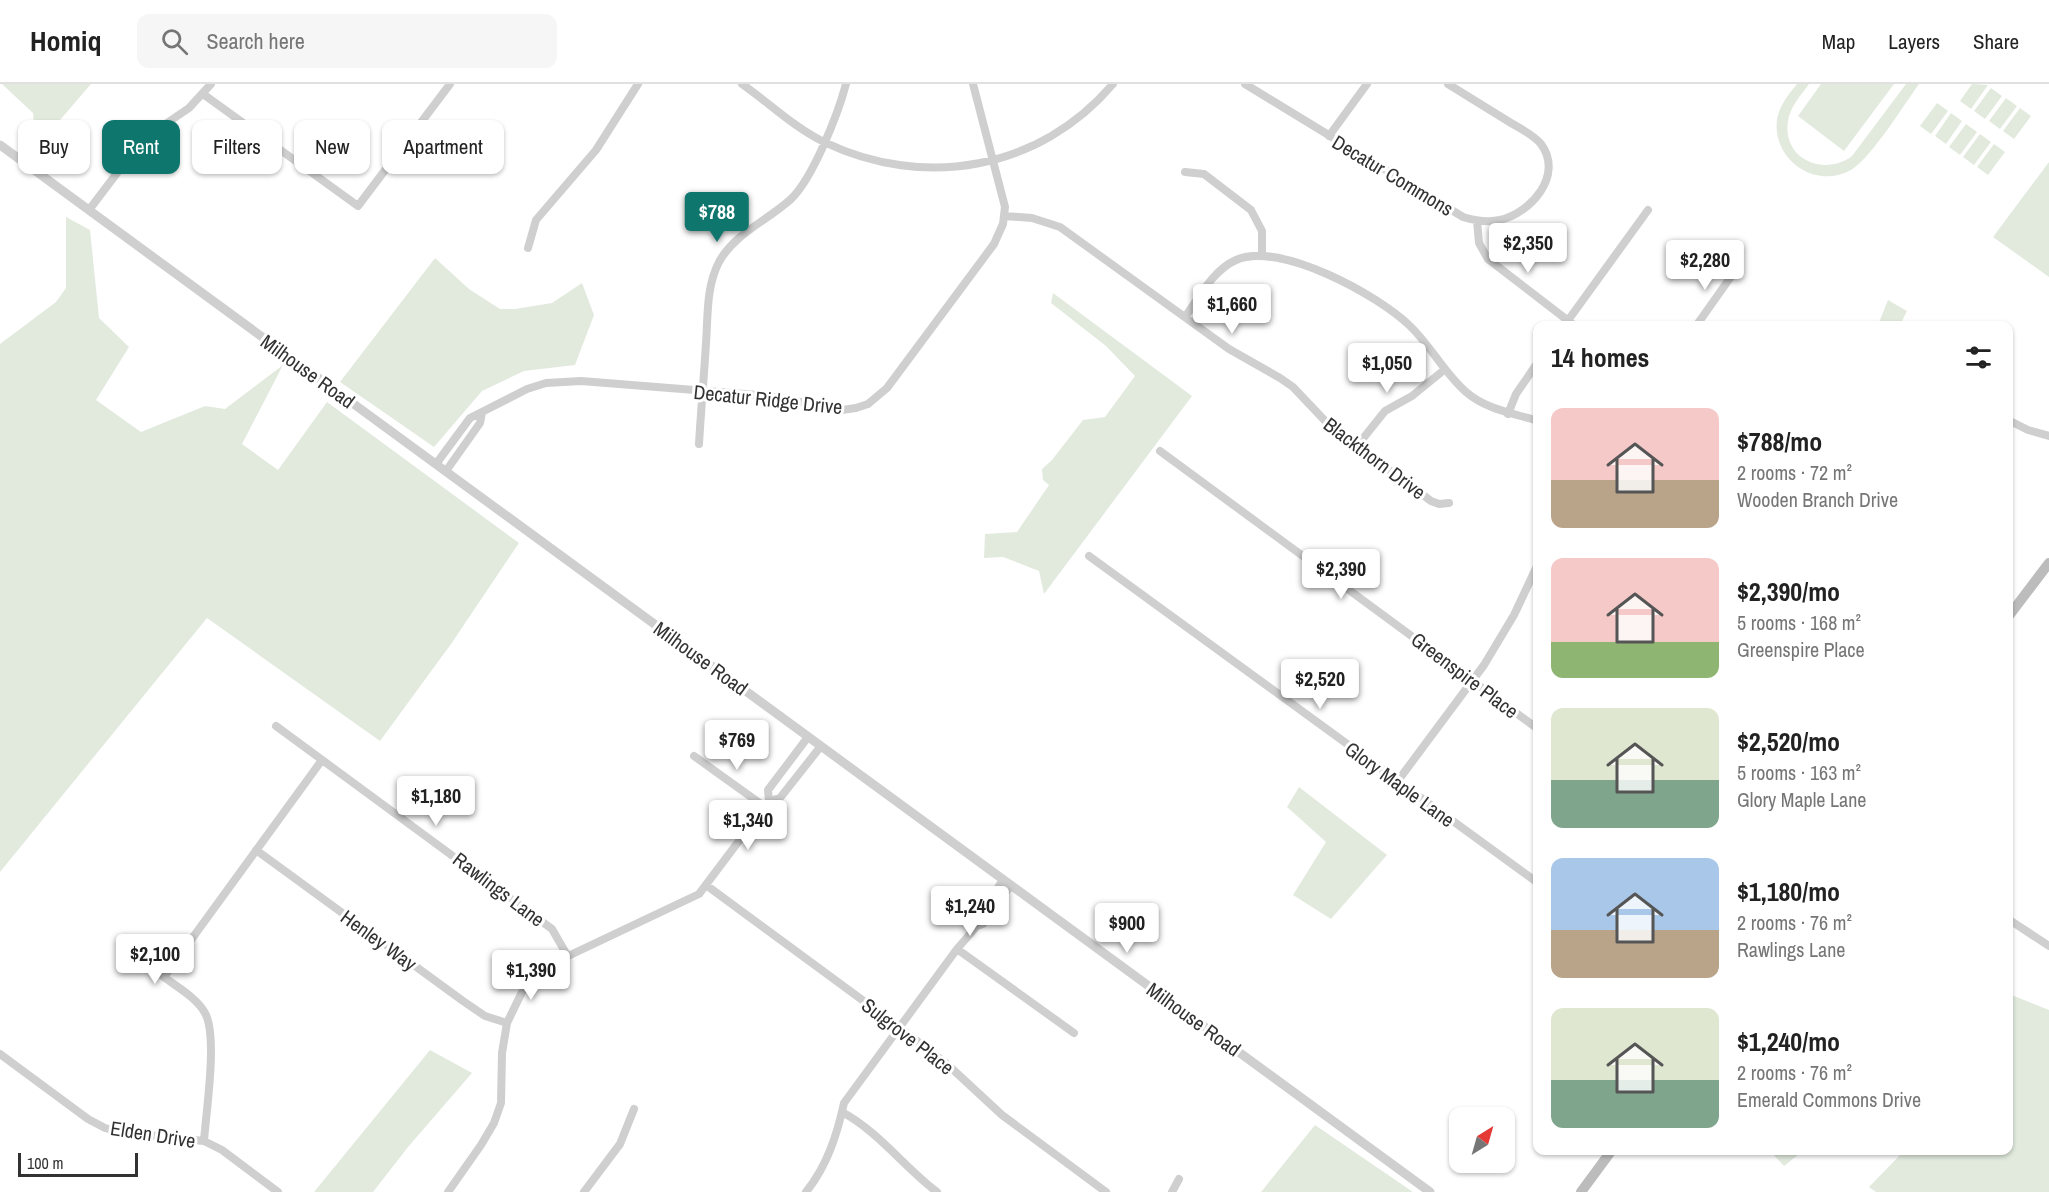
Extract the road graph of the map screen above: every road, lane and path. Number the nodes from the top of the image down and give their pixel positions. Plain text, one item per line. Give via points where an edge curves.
1 (211, 84) edge
2 (450, 84) edge
3 (638, 84) edge
4 (742, 84) edge
5 (846, 84) edge
6 (973, 84) edge
7 (1113, 84) edge
8 (1245, 84) edge
9 (1367, 84) edge
10 (1448, 84) edge
11 (203, 94) junction
12 (1329, 136) junction
13 (825, 142) junction
14 (0, 145) edge
15 (993, 161) junction
16 (1185, 172) dead end
17 (89, 210) junction
18 (1648, 210) dead end
19 (1005, 216) junction
20 (1477, 221) junction
21 (528, 248) dead end
22 (1262, 256) junction
23 (1735, 271) dead end
24 (1185, 317) junction
25 (1565, 321) edge
26 (1571, 321) edge
27 (1700, 321) edge
28 (1533, 369) edge
29 (1444, 370) junction
30 (703, 392) junction
31 (482, 413) junction
32 (1508, 414) junction
33 (1533, 420) edge
34 (2013, 422) edge
35 (2049, 436) edge
36 (699, 444) dead end
37 (1357, 447) junction
38 (1160, 451) dead end
39 (436, 464) junction
40 (446, 471) junction
41 (1449, 503) dead end
42 (1089, 556) dead end
43 (2049, 563) edge
44 (1533, 574) edge
45 (2013, 610) edge
46 (1473, 681) junction
47 (1533, 725) edge
48 (276, 726) dead end
49 (808, 737) junction
50 (821, 746) junction
51 (694, 756) dead end
52 (322, 760) junction
53 (1397, 782) junction
54 (767, 804) junction
55 (256, 850) junction
56 (1533, 879) edge
57 (1007, 883) junction
58 (706, 885) junction
59 (2013, 922) edge
60 (2049, 946) edge
61 (125, 948) dead end
62 (957, 949) junction
63 (567, 955) junction
64 (164, 977) junction
65 (507, 1023) junction
66 (899, 1027) junction
67 (1074, 1033) dead end
68 (0, 1054) edge
69 (634, 1109) dead end
70 (842, 1112) junction
71 (204, 1141) junction
72 (1608, 1155) edge
73 (1179, 1179) dead end
74 (278, 1192) edge
75 (448, 1192) edge
76 (584, 1192) edge
77 (806, 1192) edge
78 (937, 1192) edge
79 (1106, 1192) edge
80 (1172, 1192) edge
81 (1430, 1192) edge
82 (1581, 1192) edge

1 - 11 street
2 - 11 street via 358,206
3 - 21 street via 596,150 536,220
4 - 13 street
5 - 13 street
6 - 15 street
7 - 15 street via 1062,130 1023,151
8 - 12 street, Decatur Commons
9 - 12 street
10 - 20 street via 1538,140 1548,160 1546,182 1526,207 1504,219
11 - 17 street via 186,111 141,141
12 - 20 street, Decatur Commons via 1463,217
13 - 15 street via 901,167 945,168
13 - 30 street via 795,194 735,241 716,269 709,299
14 - 17 street, Milhouse Road
15 - 19 street
16 - 22 street via 1204,174 1251,210 1262,231
17 - 39 street, Milhouse Road
18 - 26 street
19 - 24 street, Blackthorn Drive via 1032,218 1060,227
19 - 30 street, Decatur Ridge Drive via 994,244 887,388 871,402 840,410 769,396
20 - 25 street, Decatur Commons via 1479,243 1488,259
22 - 24 street via 1244,257 1224,267
22 - 29 street via 1319,271 1372,297 1411,327
23 - 27 street
24 - 37 street, Blackthorn Drive via 1293,387 1329,425
28 - 32 street
29 - 32 street via 1469,394
29 - 37 street via 1383,413
30 - 31 street, Decatur Ridge Drive via 563,381 527,389
30 - 36 street
31 - 39 street, Decatur Ridge Drive via 470,418
31 - 40 street via 480,423
32 - 33 street
34 - 35 street
37 - 41 street, Blackthorn Drive via 1431,501
38 - 46 street, Greenspire Place
39 - 40 street, Milhouse Road
40 - 49 street, Milhouse Road
42 - 53 street, Glory Maple Lane
43 - 45 main road
44 - 46 street via 1508,627
46 - 47 street, Greenspire Place
46 - 53 street
48 - 52 street, Rawlings Lane
49 - 50 street, Milhouse Road
49 - 54 street via 768,790
50 - 54 street via 780,798
50 - 57 street, Milhouse Road
51 - 54 street
52 - 55 street
52 - 63 street, Rawlings Lane via 552,929
53 - 56 street, Glory Maple Lane
54 - 58 street
55 - 64 street
55 - 65 street, Henley Way via 463,1001 485,1016
57 - 62 street via 983,924
57 - 81 street, Milhouse Road
58 - 63 street via 699,894 678,905
58 - 66 street, Sulgrove Place
59 - 60 street
61 - 64 street
62 - 66 street
62 - 67 street
63 - 65 street via 547,966 522,992
64 - 71 street via 204,1011 210,1024
65 - 75 street via 501,1102 494,1123
66 - 70 street via 844,1103
66 - 79 street, Sulgrove Place via 1002,1115
68 - 71 street, Elden Drive via 105,1128
69 - 76 street via 620,1144
70 - 77 street via 826,1162
70 - 78 street via 872,1132
71 - 74 street, Elden Drive
72 - 82 main road
73 - 80 street

